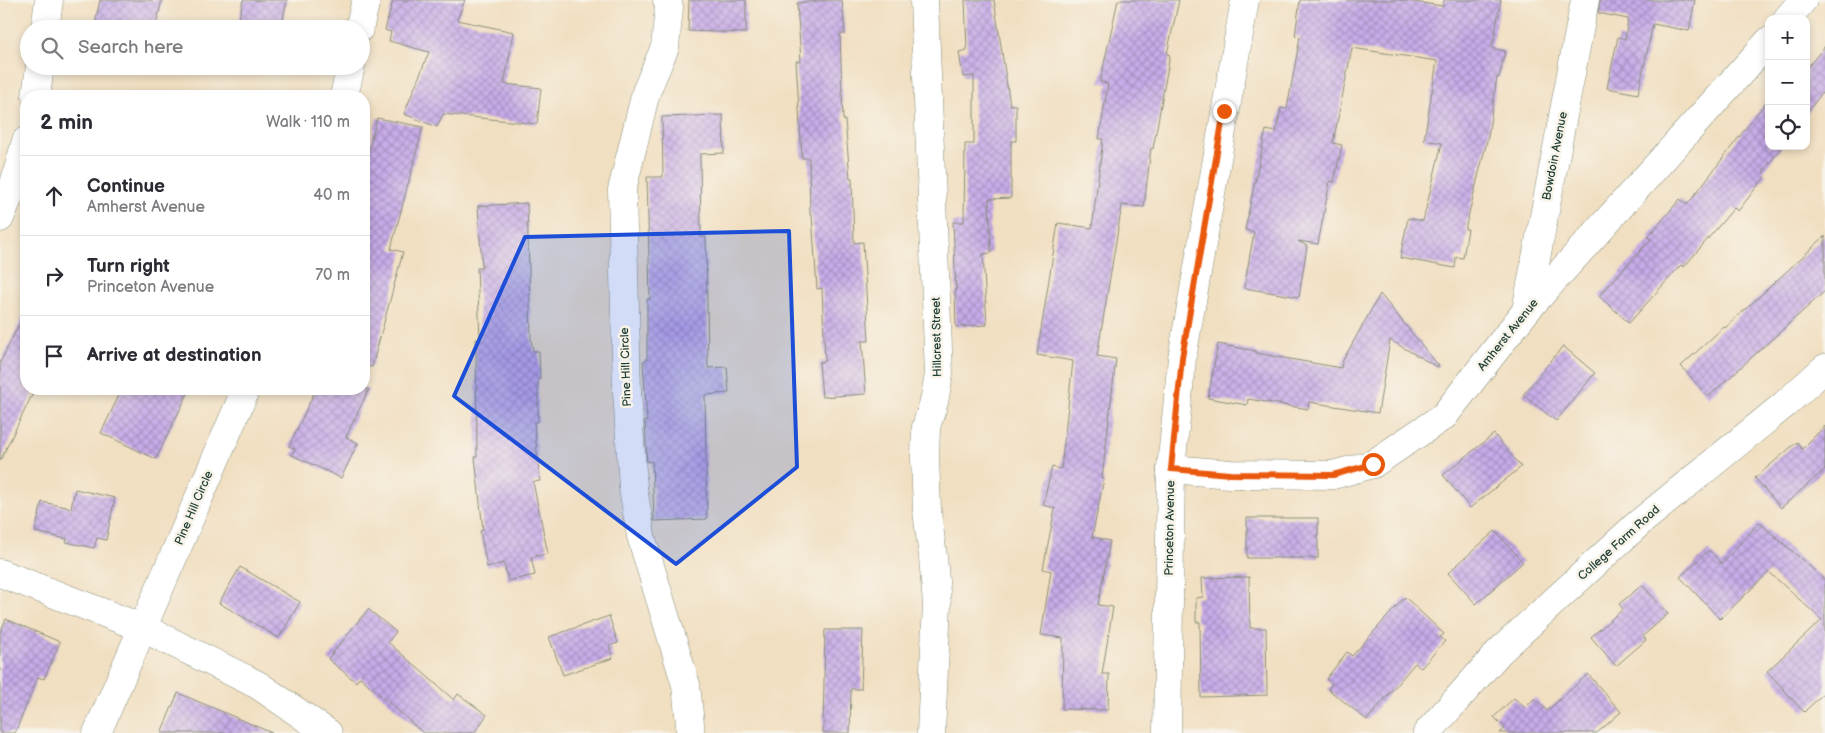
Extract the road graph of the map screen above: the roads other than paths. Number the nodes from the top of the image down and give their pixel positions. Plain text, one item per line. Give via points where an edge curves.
1 (49, 0) edge
2 (366, 0) edge
3 (667, 0) edge
4 (924, 0) edge
5 (1245, 0) edge
6 (1585, 0) edge
7 (1803, 0) edge
8 (1790, 15) edge
9 (46, 20) edge
10 (361, 20) edge
11 (1765, 45) edge
12 (39, 75) edge
13 (349, 75) edge
14 (37, 90) edge
15 (345, 90) edge
16 (20, 162) edge
17 (0, 218) edge
18 (1526, 311) junction
19 (1825, 368) edge
20 (243, 395) edge
21 (1171, 469) junction
22 (0, 573) edge
23 (143, 628) junction
24 (97, 733) edge
25 (328, 733) edge
26 (690, 733) edge
27 (931, 733) edge
28 (1167, 733) edge
29 (1427, 733) edge

1 - 9 street
2 - 10 street
3 - 26 street, Pine Hill Circle via 665,48 646,92 622,190 627,392 632,488 640,536 686,685
4 - 27 street, Hillcrest Street via 939,374 926,427 925,456 936,604
5 - 21 street, Princeton Avenue via 1182,358
6 - 18 street, Bowdoin Avenue
7 - 8 street
11 - 18 street, Amherst Avenue
12 - 14 street
13 - 15 street
16 - 17 street
18 - 21 street, Amherst Avenue via 1444,416 1373,464 1333,475 1230,474
19 - 29 street, College Farm Road via 1609,551 1499,652
20 - 23 street, Pine Hill Circle
21 - 28 street, Princeton Avenue
22 - 23 street
23 - 24 street, Pine Hill Circle
23 - 25 street via 258,685

